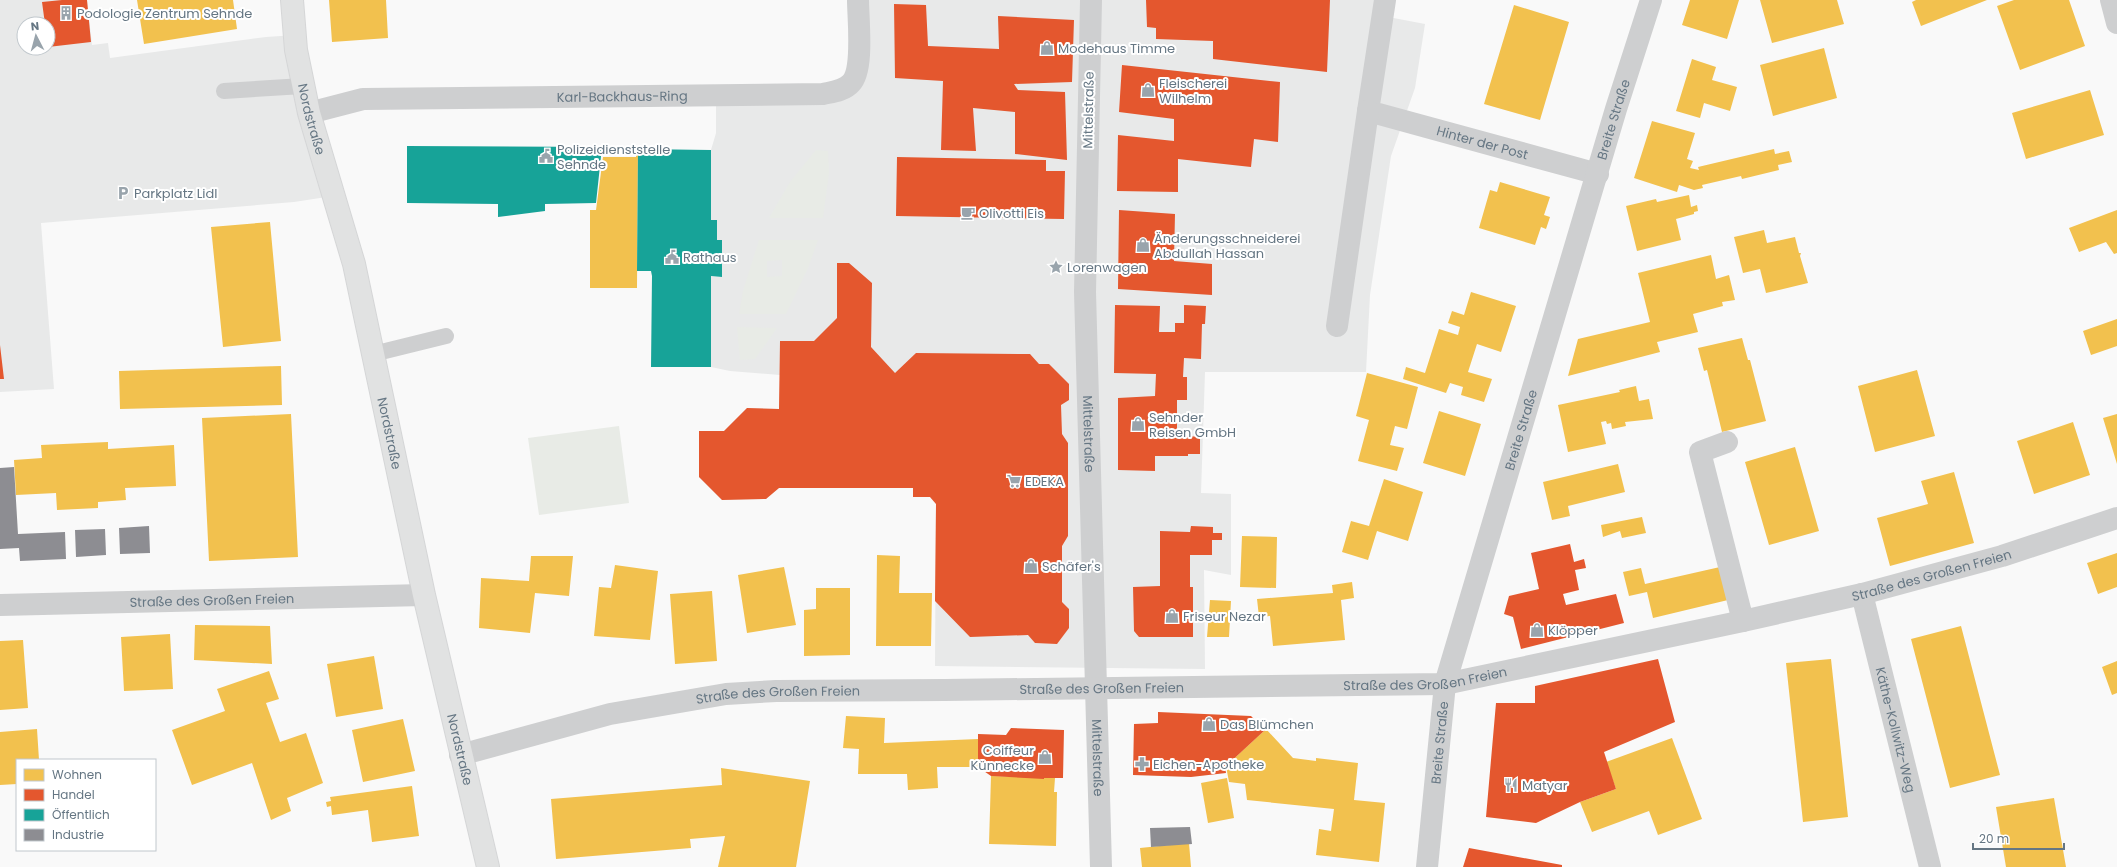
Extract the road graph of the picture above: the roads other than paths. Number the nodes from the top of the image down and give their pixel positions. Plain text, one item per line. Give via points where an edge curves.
1 (292, 0) edge
2 (858, 0) edge
3 (1091, 0) edge
4 (1385, 0) edge
5 (1651, 0) edge
6 (2111, 0) edge
7 (2117, 23) edge
8 (303, 86) junction
9 (224, 91) dead end
10 (1368, 111) junction
11 (309, 113) junction
12 (1598, 174) junction
13 (1337, 326) dead end
14 (446, 336) dead end
15 (373, 354) junction
16 (1727, 442) dead end
17 (2117, 518) edge
18 (1862, 594) junction
19 (424, 595) junction
20 (0, 605) edge
21 (1743, 621) junction
22 (1445, 684) junction
23 (1095, 688) junction
24 (460, 755) junction
25 (488, 867) edge
26 (1101, 867) edge
27 (1427, 867) edge
28 (1930, 867) edge

1 - 8 main road, Nordstraße via 296,50
2 - 11 street, Karl-Backhaus-Ring via 858,66 851,83 839,91 822,94 363,99
3 - 23 street, Mittelstraße via 1086,292
4 - 10 street
5 - 12 street, Breite Straße
6 - 7 street
8 - 9 lane
8 - 11 main road, Nordstraße
10 - 12 street, Hinter der Post
10 - 13 street
11 - 15 main road, Nordstraße via 354,264
12 - 22 street, Breite Straße
14 - 15 lane
15 - 19 main road, Nordstraße
16 - 21 street via 1700,452
17 - 18 street, Straße des Großen Freien via 2002,556
18 - 21 street, Straße des Großen Freien
18 - 28 street, Käthe-Kollwitz-Weg
19 - 20 street, Straße des Großen Freien
19 - 24 main road, Nordstraße
21 - 22 street, Straße des Großen Freien
22 - 23 street, Straße des Großen Freien
22 - 27 street, Breite Straße
23 - 24 street, Straße des Großen Freien via 788,690 726,694 610,714
23 - 26 street, Mittelstraße
24 - 25 main road, Nordstraße

